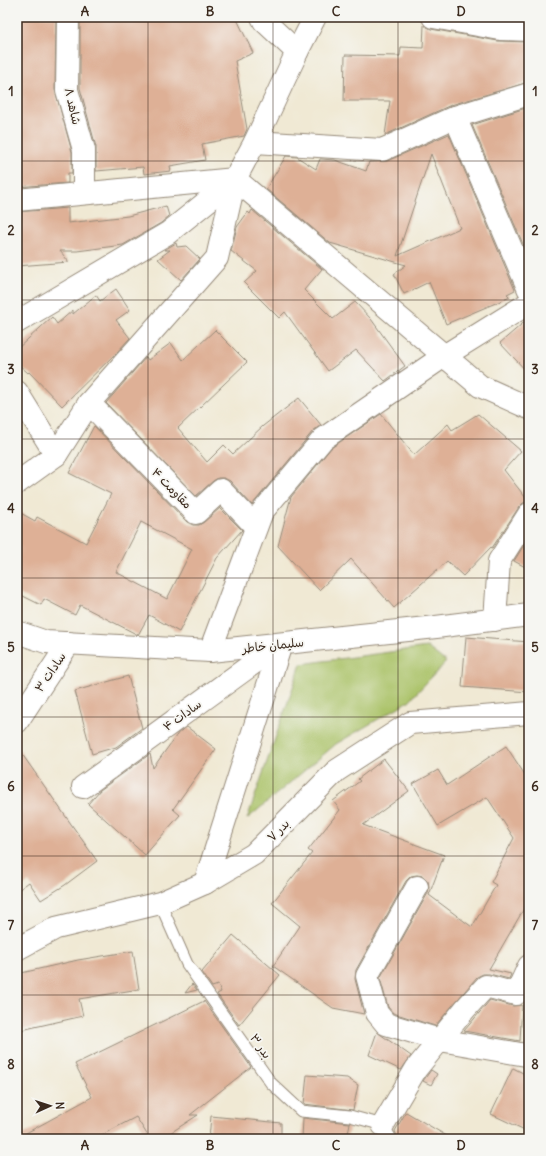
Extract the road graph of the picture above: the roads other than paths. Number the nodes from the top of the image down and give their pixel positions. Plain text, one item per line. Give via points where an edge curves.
1 (68, 17) edge
2 (262, 17) edge
3 (315, 17) edge
4 (433, 17) edge
5 (529, 30) edge
6 (297, 52) junction
7 (529, 94) edge
8 (454, 118) junction
9 (255, 142) junction
10 (235, 179) junction
11 (84, 193) junction
12 (17, 200) edge
13 (529, 290) edge
14 (529, 303) edge
15 (17, 322) edge
16 (444, 356) junction
17 (17, 392) edge
18 (89, 403) junction
19 (529, 408) edge
20 (56, 455) junction
21 (17, 483) edge
22 (529, 514) edge
23 (256, 527) junction
24 (529, 615) edge
25 (495, 620) junction
26 (17, 632) edge
27 (69, 643) junction
28 (281, 644) junction
29 (210, 651) junction
30 (529, 712) edge
31 (17, 722) edge
32 (83, 787) dead end
33 (204, 883) junction
34 (418, 887) dead end
35 (160, 903) junction
36 (17, 949) edge
37 (529, 966) edge
38 (440, 1040) junction
39 (526, 1055) dead end
40 (387, 1132) edge

1 - 11 street, شاهد ۸ via 68,90 84,150
2 - 6 street
3 - 6 street
4 - 5 street via 500,29
6 - 9 street
7 - 8 street
8 - 9 street via 382,150
8 - 13 street
9 - 10 street
10 - 11 street
10 - 15 street via 168,233
10 - 16 street
10 - 18 street via 217,258
11 - 12 street
14 - 16 street
16 - 19 street via 480,386
16 - 23 street via 323,439 262,512
17 - 20 street
18 - 20 street
18 - 23 street, مقاومت ۴ via 196,512 221,490
20 - 21 street
22 - 25 street via 499,561
23 - 29 street
24 - 25 street, سلیمان خاطر
25 - 28 street, سلیمان خاطر
26 - 27 street, سلیمان خاطر via 46,642
27 - 29 street, سلیمان خاطر
27 - 31 street, سادات ۳
28 - 29 street, سلیمان خاطر
28 - 32 street, سادات ۴
28 - 33 street
30 - 33 street, بدر ۷ via 410,723 336,771 254,854
33 - 35 street, بدر ۷
34 - 38 street via 367,976 377,1013 386,1024
35 - 36 street, بدر ۷ via 56,928
35 - 40 lane, بدر ۳ via 187,964 271,1083 301,1111 350,1116
37 - 38 street via 516,994 486,986
38 - 39 street
38 - 40 street via 416,1069

